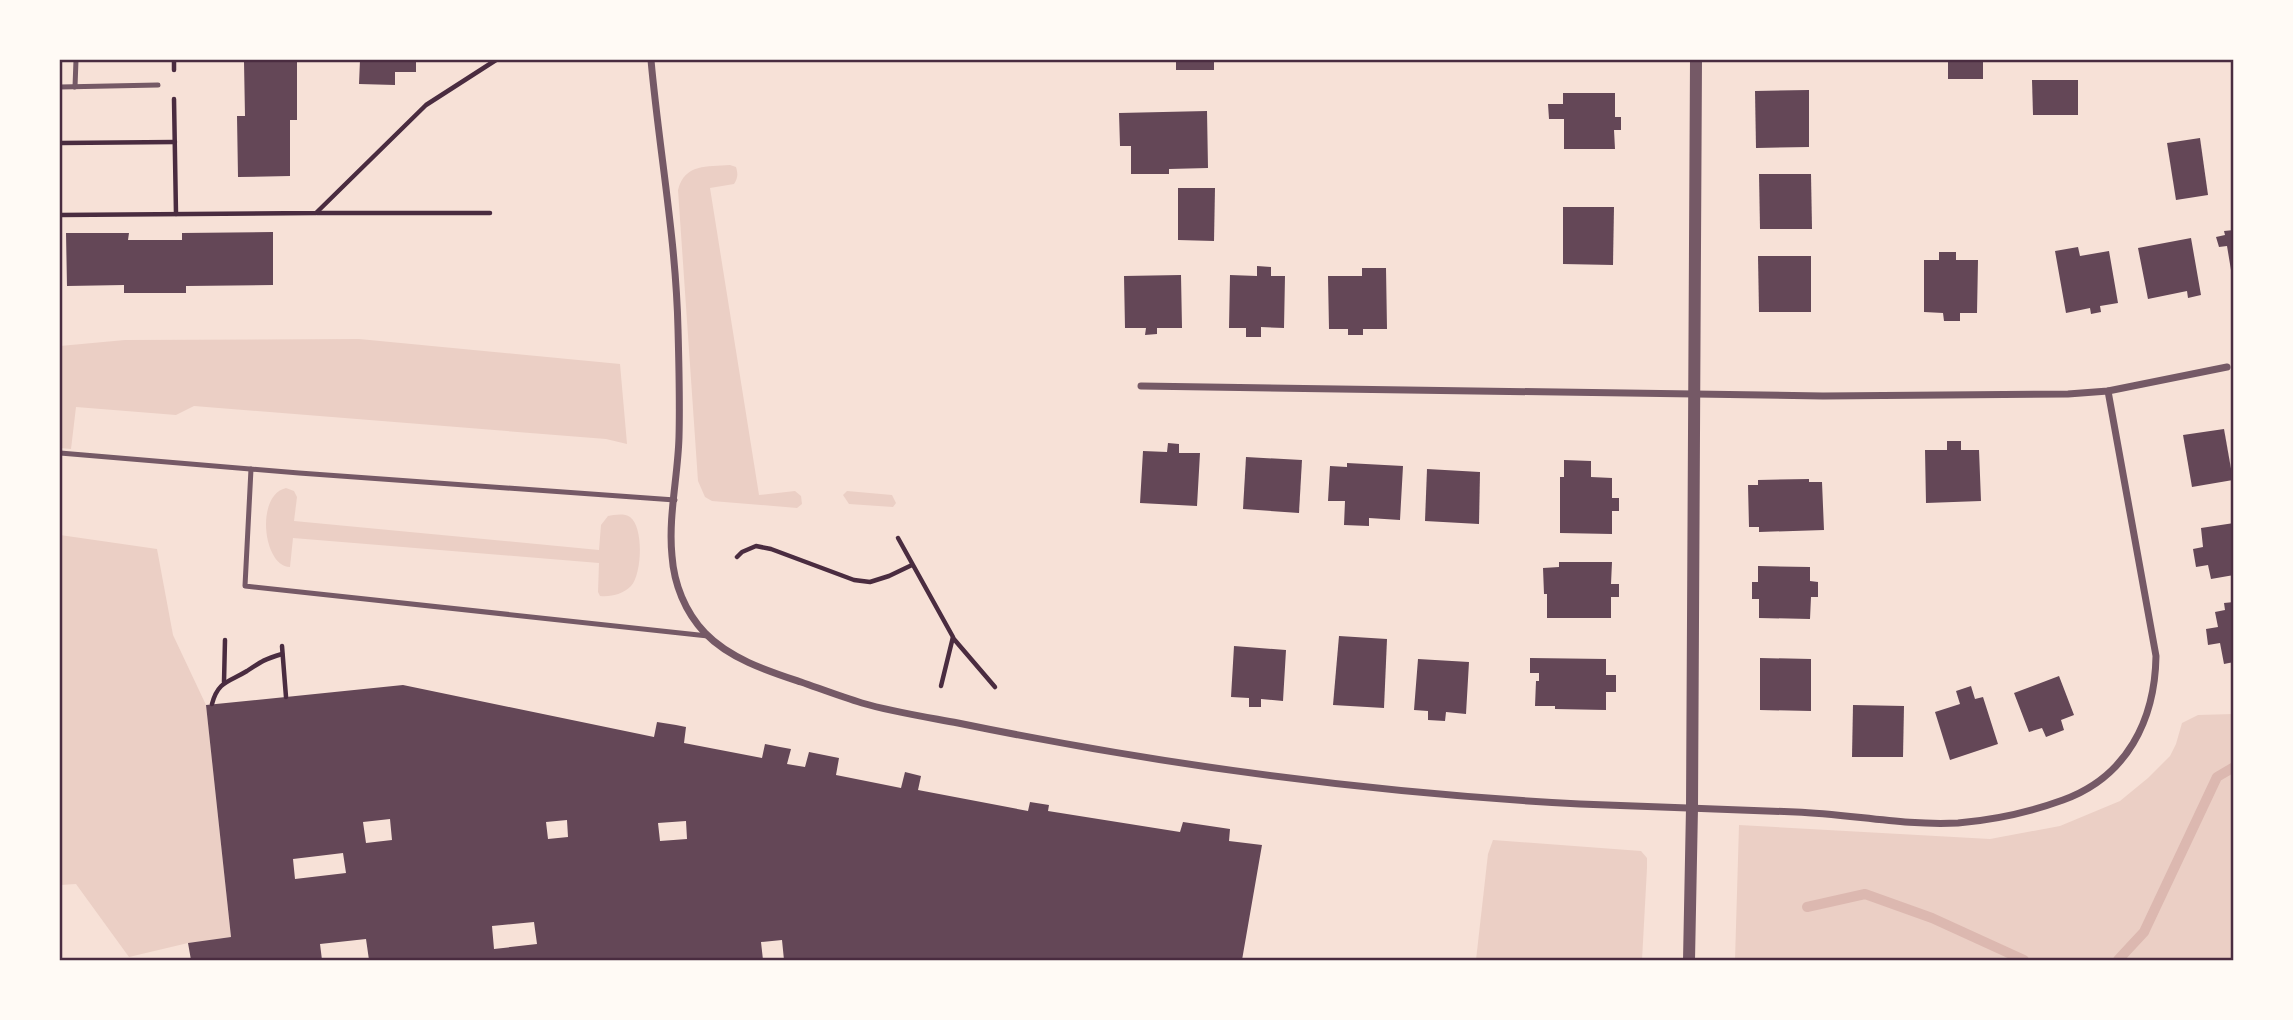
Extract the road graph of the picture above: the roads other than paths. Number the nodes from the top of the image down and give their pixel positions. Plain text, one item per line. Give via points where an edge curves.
1 (76, 60) edge
2 (651, 60) edge
3 (1696, 60) edge
4 (158, 85) dead end
5 (60, 87) edge
6 (75, 87) junction
7 (2227, 367) dead end
8 (1141, 386) dead end
9 (2108, 391) junction
10 (1693, 394) junction
11 (60, 453) edge
12 (251, 469) junction
13 (675, 499) junction
14 (708, 636) junction
15 (1692, 808) junction
16 (1689, 961) edge

1 - 6 lane
2 - 13 street via 678,322
3 - 10 street
4 - 6 lane
5 - 6 lane
7 - 9 street
8 - 10 street
9 - 10 street
9 - 15 street via 2155,656 2155,683 2148,717 2128,753 2105,777 2058,802 1956,823
10 - 15 street
11 - 12 lane
12 - 13 lane
12 - 14 lane via 245,586
13 - 14 street via 671,551 676,583 691,617
14 - 15 street via 728,652 775,673 867,704 1170,763 1391,789
15 - 16 street

